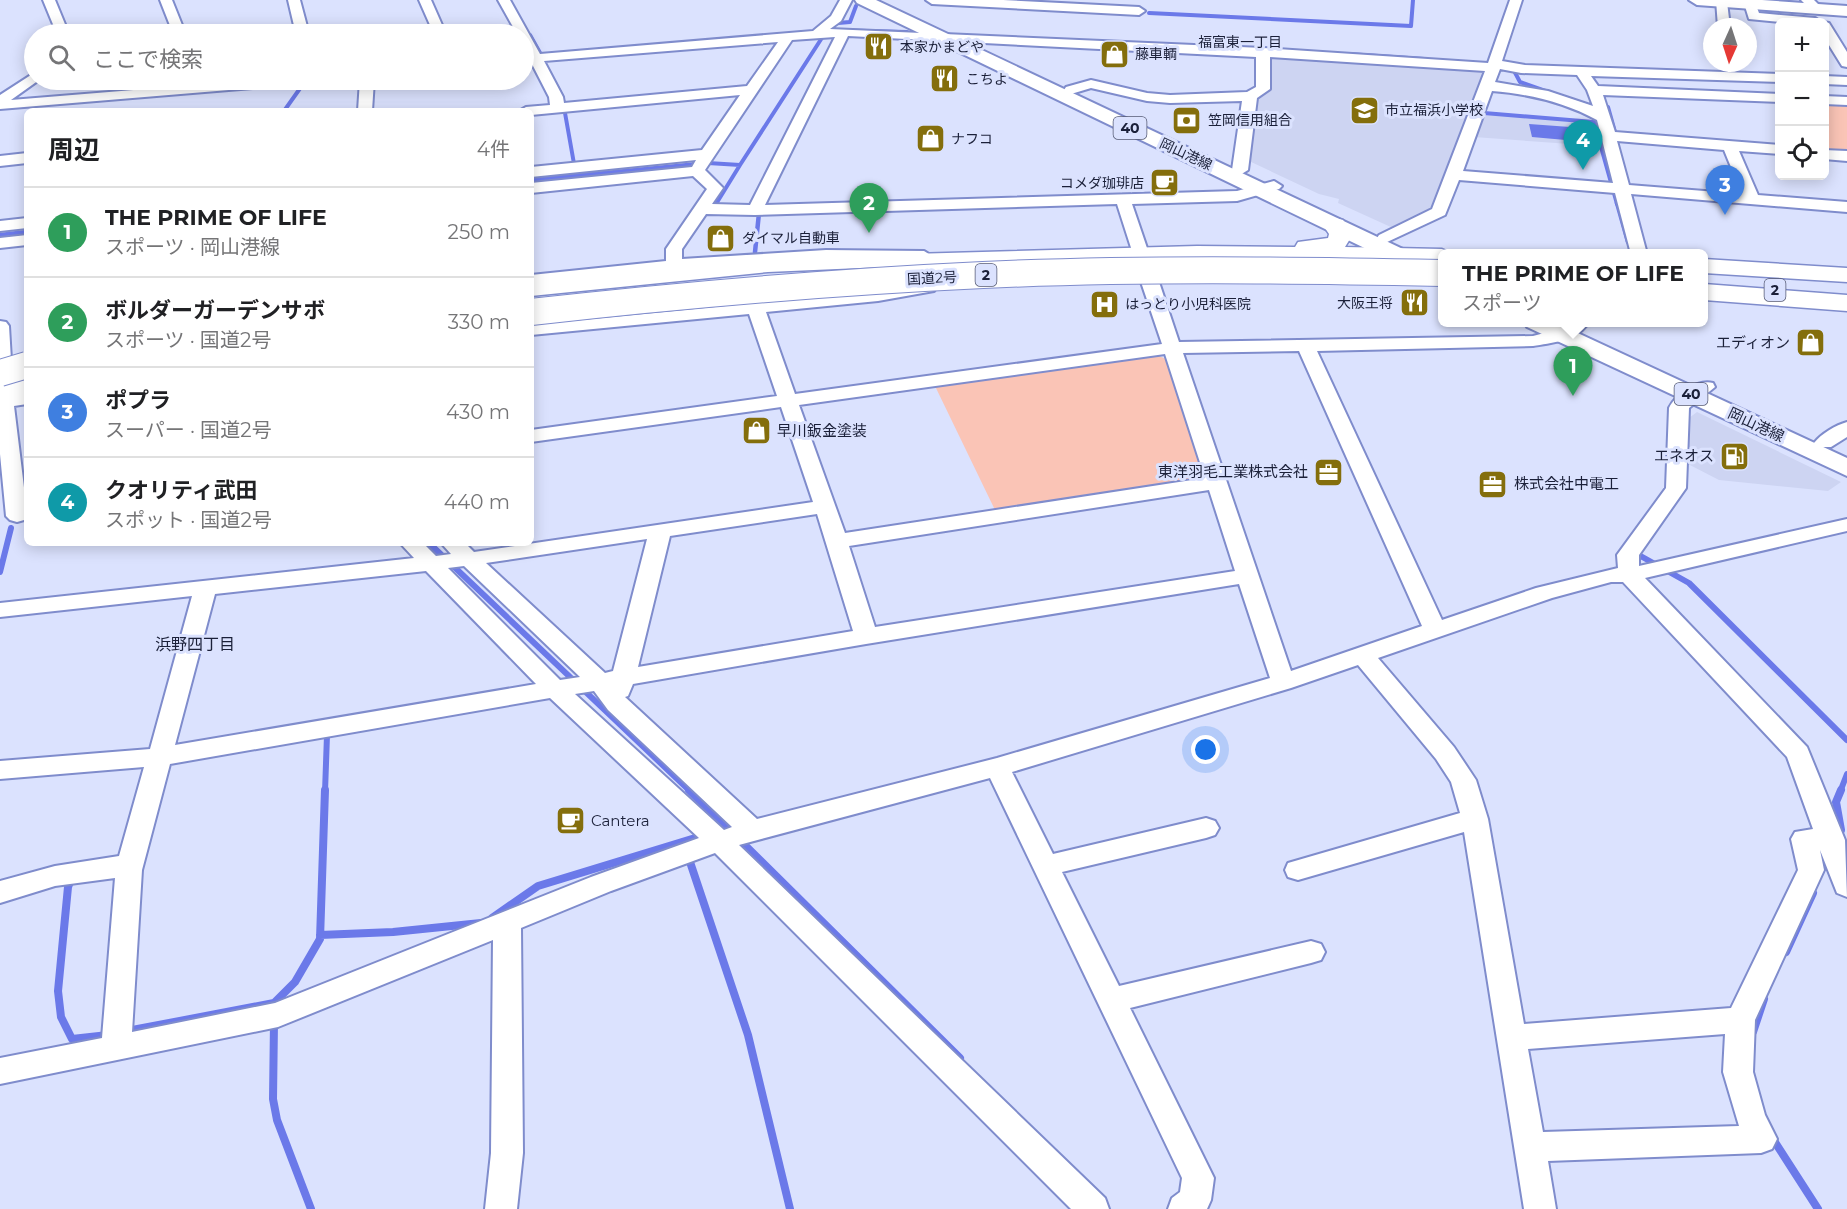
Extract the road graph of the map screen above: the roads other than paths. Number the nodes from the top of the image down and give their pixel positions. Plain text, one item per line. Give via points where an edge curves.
1 (50, 0) edge
2 (166, 0) edge
3 (294, 0) edge
4 (425, 0) edge
5 (504, 0) edge
6 (846, 0) edge
7 (863, 0) edge
8 (881, 0) edge
9 (932, 0) edge
10 (1516, 0) edge
11 (1697, 0) edge
12 (996, 2) edge
13 (1721, 2) junction
14 (1757, 3) edge
15 (1813, 10) edge
16 (1847, 10) edge
17 (1723, 18) edge
18 (59, 24) edge
19 (176, 24) edge
20 (300, 24) edge
21 (436, 24) edge
22 (517, 24) edge
23 (1135, 28) edge
24 (844, 32) junction
25 (822, 33) junction
26 (1829, 34) edge
27 (938, 35) junction
28 (788, 36) junction
29 (962, 38) junction
30 (1263, 52) junction
31 (536, 58) edge
32 (1847, 63) edge
33 (1494, 66) junction
34 (1582, 72) junction
35 (1729, 73) edge
36 (1775, 78) edge
37 (1829, 80) edge
38 (1847, 81) edge
39 (24, 85) edge
40 (1488, 86) junction
41 (88, 90) edge
42 (135, 90) edge
43 (366, 90) edge
44 (752, 90) junction
45 (1071, 90) junction
46 (1594, 90) junction
47 (1250, 96) junction
48 (89, 98) junction
49 (1775, 98) edge
50 (1829, 100) edge
51 (1847, 101) edge
52 (0, 103) edge
53 (365, 108) edge
54 (562, 108) junction
55 (534, 110) edge
56 (1601, 110) junction
57 (1611, 137) junction
58 (1730, 148) junction
59 (1775, 150) edge
60 (707, 154) junction
61 (1829, 154) edge
62 (1847, 156) edge
63 (24, 158) edge
64 (0, 161) edge
65 (1240, 170) junction
66 (698, 171) junction
67 (534, 172) edge
68 (1455, 175) junction
69 (534, 188) edge
70 (1268, 188) junction
71 (1615, 188) junction
72 (1123, 199) junction
73 (1752, 199) junction
74 (1847, 207) edge
75 (700, 209) junction
76 (755, 210) junction
77 (24, 223) edge
78 (1335, 225) junction
79 (0, 226) edge
80 (24, 240) edge
81 (0, 243) edge
82 (1392, 246) junction
83 (1637, 249) edge
84 (1197, 253) junction
85 (1084, 257) junction
86 (990, 258) junction
87 (674, 265) junction
88 (1144, 265) junction
89 (1708, 266) edge
90 (1438, 267) edge
91 (1708, 275) edge
92 (1847, 275) edge
93 (534, 280) edge
94 (948, 284) junction
95 (1708, 285) edge
96 (1847, 285) edge
97 (534, 288) edge
98 (1708, 292) edge
99 (1847, 295) edge
100 (534, 302) edge
101 (1847, 303) edge
102 (756, 308) junction
103 (534, 312) edge
104 (534, 321) edge
105 (0, 326) edge
106 (1569, 328) edge
107 (534, 330) edge
108 (1306, 346) junction
109 (1172, 348) junction
110 (24, 363) edge
111 (12, 383) edge
112 (1700, 391) junction
113 (789, 400) junction
114 (1847, 428) edge
115 (534, 436) edge
116 (1824, 443) junction
117 (1847, 453) edge
118 (1847, 468) edge
119 (1215, 483) junction
120 (824, 507) junction
121 (15, 517) edge
122 (1847, 525) edge
123 (660, 532) junction
124 (837, 541) junction
125 (419, 546) edge
126 (451, 558) edge
127 (1629, 575) junction
128 (1248, 576) junction
129 (206, 587) junction
130 (2, 615) edge
131 (1436, 631) junction
132 (866, 636) junction
133 (1363, 656) junction
134 (623, 679) junction
135 (1283, 682) junction
136 (580, 685) junction
137 (617, 704) junction
138 (160, 757) junction
139 (997, 767) junction
140 (0, 770) edge
141 (1475, 819) junction
142 (1206, 828) dead end
143 (717, 839) junction
144 (1829, 841) edge
145 (131, 865) junction
146 (1045, 866) junction
147 (1298, 870) dead end
148 (1847, 886) edge
149 (0, 892) edge
150 (507, 924) junction
151 (1311, 952) dead end
152 (1111, 1000) junction
153 (1740, 1020) junction
154 (1512, 1038) junction
155 (116, 1039) junction
156 (0, 1071) edge
157 (1530, 1147) junction
158 (501, 1209) edge
159 (1093, 1209) edge
160 (1184, 1209) edge
161 (1540, 1209) edge

1 - 18 street
2 - 19 street
3 - 20 street
4 - 21 street
5 - 22 street
6 - 25 street
7 - 27 main road, 岡山港線 / 40
8 - 29 main road, 岡山港線 / 40
9 - 12 street
10 - 33 street
11 - 13 main road
12 - 23 street
13 - 14 main road
13 - 17 street
14 - 15 main road
15 - 16 main road
23 - 29 street
23 - 30 street
24 - 25 street
24 - 27 street
24 - 76 street
25 - 28 street
26 - 32 street
27 - 29 street
27 - 70 main road, 岡山港線 / 40
28 - 31 street
28 - 44 street
29 - 45 main road, 岡山港線 / 40
30 - 33 street
30 - 47 street via 1263,89
31 - 54 street
33 - 34 street
33 - 40 street
34 - 35 street
34 - 46 street
35 - 36 street
37 - 38 street
39 - 52 street
40 - 56 street via 1537,92 1594,112
40 - 68 street
41 - 48 street
42 - 48 street
43 - 53 street
44 - 54 street
44 - 60 street
45 - 47 street via 1091,84 1170,99
45 - 65 main road, 岡山港線 / 40
46 - 49 street
46 - 56 street
47 - 65 street
48 - 52 street
50 - 51 street
54 - 55 street
56 - 57 street
57 - 58 street
57 - 71 street
58 - 59 street
58 - 73 street
60 - 66 street
60 - 67 street
61 - 62 street
63 - 64 street
65 - 70 main road, 岡山港線 / 40
66 - 69 street
66 - 75 street via 715,188
68 - 71 street
68 - 82 street via 1439,212
70 - 72 street via 1237,196
70 - 78 main road, 岡山港線 / 40
70 - 82 main road, 岡山港線 / 40
71 - 73 street
71 - 83 street
72 - 76 street
72 - 88 street
73 - 74 street
75 - 76 street
75 - 87 street via 674,249
77 - 79 street
78 - 82 main road, 岡山港線 / 40
78 - 84 highway via 1341,237 1330,246 1237,247
80 - 81 street
82 - 84 highway
82 - 90 highway
84 - 88 highway
85 - 86 highway
85 - 88 highway
85 - 90 highway via 1143,262
86 - 87 street via 835,254
86 - 97 highway via 778,265
87 - 93 street
88 - 90 highway
88 - 94 highway
88 - 109 street
89 - 92 highway, 2
90 - 100 highway, 国道2号 / 2 via 1257,260 947,267 733,281
90 - 103 highway, 国道2号 / 2, bridge via 1003,275 736,291
91 - 96 highway, 2
94 - 102 street via 878,296
94 - 104 highway
95 - 99 highway, 2
98 - 101 highway
102 - 107 street
102 - 113 street
105 - 111 street
106 - 108 street via 1533,341
106 - 112 main road, 岡山港線 / 40
108 - 109 street
108 - 131 street
109 - 113 street
109 - 119 street
110 - 111 street
111 - 121 street
112 - 116 main road, 岡山港線 / 40
112 - 118 main road, 岡山港線 / 40
112 - 127 street via 1679,408 1676,488 1628,555
113 - 115 street
113 - 120 street
114 - 116 street
116 - 117 main road, 岡山港線 / 40
119 - 124 street
119 - 128 street
120 - 123 street
120 - 124 street
122 - 127 street
123 - 126 street
123 - 134 street
124 - 132 street
125 - 126 street
126 - 129 street
126 - 136 street
126 - 136 street
127 - 131 street via 1611,575 1544,593
127 - 144 street via 1798,753
128 - 132 street
128 - 135 street
129 - 130 street
129 - 138 street
131 - 133 street
132 - 134 street
133 - 135 street
133 - 141 street via 1445,753 1463,780
134 - 136 street
134 - 137 street
135 - 139 street
136 - 137 street
136 - 138 street
136 - 143 street
137 - 143 street
138 - 140 street
138 - 145 street
139 - 143 street
139 - 146 street
141 - 147 street
141 - 154 street
142 - 146 street
143 - 150 street
143 - 159 street
144 - 148 street
144 - 153 street via 1804,839 1811,870
145 - 149 street via 69,874
145 - 155 street
146 - 152 street
150 - 155 street via 273,1016
150 - 158 street via 507,1153
151 - 152 street
152 - 160 street via 1198,1178 1195,1200
153 - 154 street
153 - 157 street via 1738,1072 1761,1139
154 - 157 street
155 - 156 street
157 - 161 street

